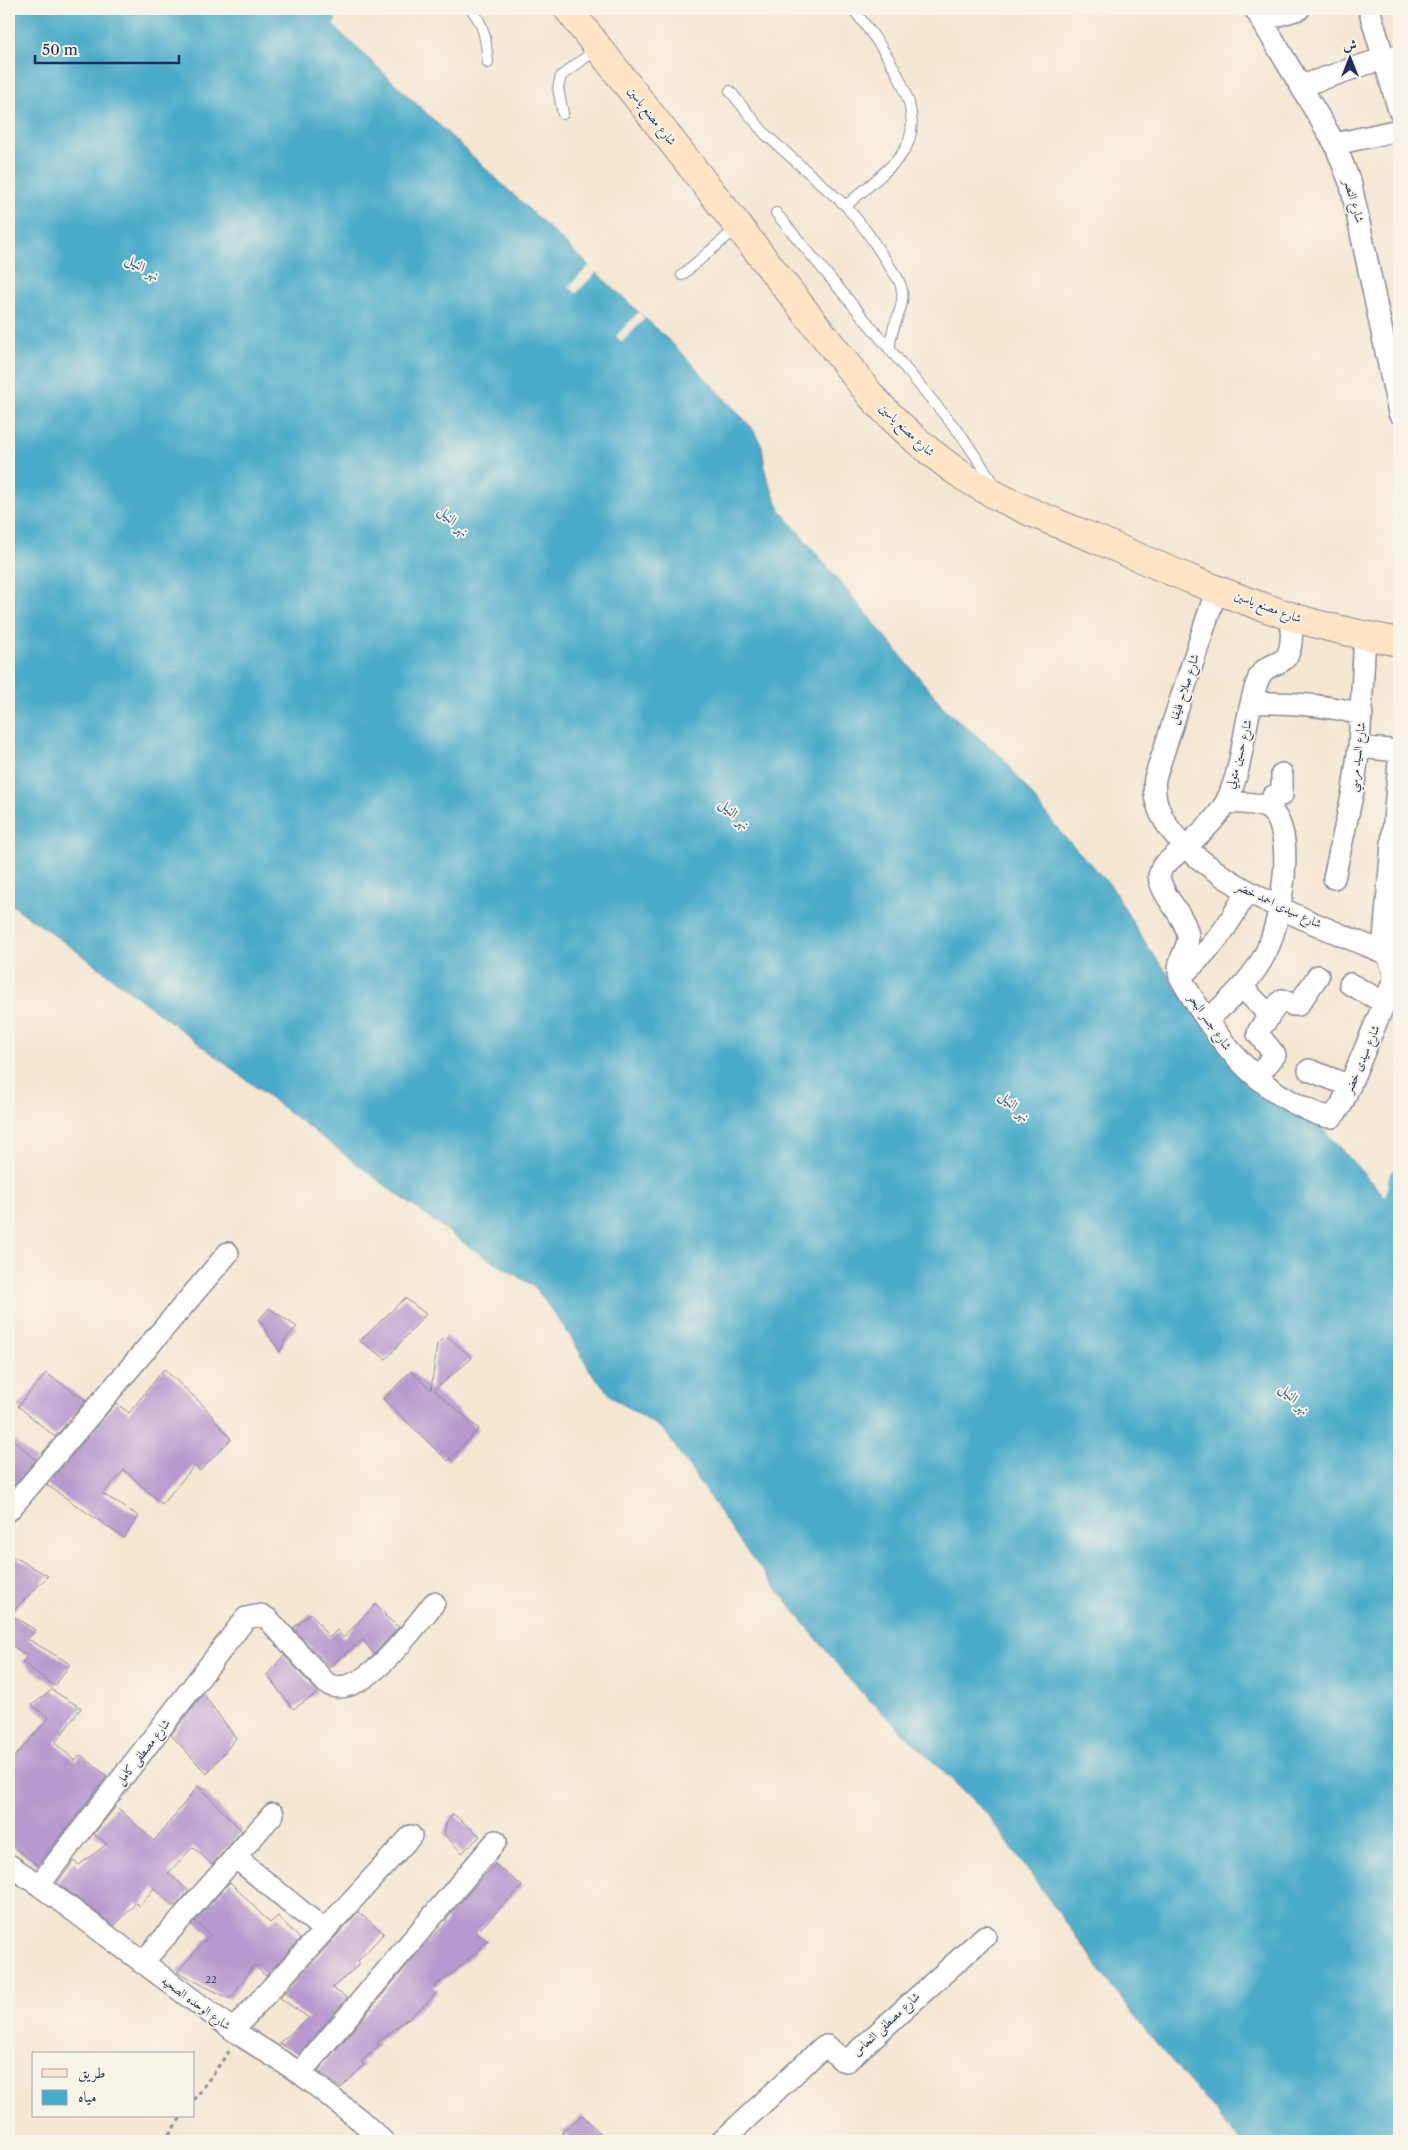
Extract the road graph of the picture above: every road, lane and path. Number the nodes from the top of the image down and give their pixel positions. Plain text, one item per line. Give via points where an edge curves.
1 (472, 9) edge
2 (568, 9) edge
3 (853, 9) edge
4 (1299, 9) edge
5 (1369, 9) edge
6 (1258, 14) edge
7 (598, 47) junction
8 (1392, 57) edge
9 (488, 63) dead end
10 (1301, 86) junction
11 (730, 91) dead end
12 (1399, 110) edge
13 (563, 114) dead end
14 (1399, 130) edge
15 (1335, 144) junction
16 (846, 206) junction
17 (776, 213) dead end
18 (739, 226) junction
19 (682, 275) dead end
20 (890, 350) junction
21 (1399, 413) edge
22 (1004, 499) junction
23 (1217, 588) junction
24 (1292, 616) junction
25 (1365, 635) junction
26 (1399, 642) edge
27 (1252, 703) junction
28 (1362, 714) junction
29 (1359, 747) junction
30 (1399, 751) edge
31 (1399, 762) edge
32 (1282, 774) dead end
33 (1153, 791) joint
34 (1226, 802) junction
35 (1272, 812) junction
36 (1185, 845) junction
37 (1334, 878) dead end
38 (1246, 892) junction
39 (1282, 908) junction
40 (1385, 953) junction
41 (1318, 976) dead end
42 (1180, 977) junction
43 (1350, 984) dead end
44 (1243, 988) junction
45 (1385, 1003) junction
46 (1269, 1014) junction
47 (1208, 1019) junction
48 (1309, 1070) dead end
49 (1257, 1077) junction
50 (1350, 1086) junction
51 (1332, 1117) joint
52 (228, 1253) dead end
53 (9, 1510) edge
54 (434, 1602) dead end
55 (273, 1814) dead end
56 (411, 1836) dead end
57 (496, 1841) dead end
58 (235, 1857) junction
59 (9, 1865) edge
60 (39, 1885) junction
61 (324, 1930) junction
62 (985, 1936) dead end
63 (142, 1963) junction
64 (236, 2032) junction
65 (300, 2073) junction
66 (195, 2098) edge
67 (181, 2118) edge
68 (164, 2141) edge
69 (383, 2141) edge
70 (722, 2141) edge

1 - 9 lane via 485,34
2 - 7 main road, شارع مصنع ياسين
3 - 16 lane via 895,70 909,101 912,124 911,135 901,155
4 - 6 street
5 - 8 street
6 - 10 street, شارع النصر
7 - 13 lane via 559,79
7 - 18 main road, شارع مصنع ياسين
8 - 10 street
8 - 12 street
10 - 15 street, شارع النصر
11 - 16 lane via 765,134
14 - 15 street
15 - 21 street, شارع النصر via 1351,185 1362,230
16 - 20 lane via 902,286 903,304 891,332
17 - 20 lane
18 - 19 lane
18 - 22 main road, شارع مصنع ياسين via 872,397 901,428 967,479
20 - 22 lane via 962,436
22 - 23 main road, شارع مصنع ياسين
23 - 24 main road, شارع مصنع ياسين
23 - 33 street, شارع صلاح فليفل
24 - 25 main road, شارع مصنع ياسين
24 - 27 street, شارع حسين متولي via 1288,654 1260,674
25 - 26 main road, شارع مصنع ياسين
25 - 28 street, شارع السيد مرسي
27 - 28 street via 1298,703
27 - 34 street, شارع حسين متولي
28 - 29 street, شارع السيد مرسي
29 - 30 street
29 - 37 street, شارع السيد مرسي via 1350,809
31 - 40 street, شارع سيدى خضر
32 - 35 street via 1282,795 1273,796
33 - 36 street, شارع سيدى احمد خضر via 1162,818
34 - 35 street via 1264,807
34 - 36 street, شارع حسين متولي via 1213,821
35 - 39 street via 1284,843
36 - 38 street, شارع سيدى احمد خضر via 1217,873
36 - 42 street, شارع حسين متولي via 1162,867 1160,880 1187,934 1178,965
38 - 39 street, شارع سيدى احمد خضر
38 - 42 street via 1231,923 1208,952
39 - 40 street, شارع سيدى احمد خضر
39 - 44 street via 1267,950
40 - 45 street, شارع سيدى خضر via 1395,969
41 - 46 street via 1298,1005 1282,1000
42 - 47 street, شارع جسر البحر
43 - 45 street
44 - 46 street
44 - 47 street
45 - 50 street, شارع سيدى خضر
46 - 49 street via 1258,1034 1275,1055
47 - 49 street, شارع جسر البحر via 1219,1038
48 - 50 street
49 - 51 street, شارع جسر البحر via 1296,1104
50 - 51 street, شارع سيدى خضر
52 - 53 street
54 - 60 street, شارع مصطفى كامل via 389,1656 353,1685 344,1688 333,1688 326,1683 268,1619 261,1615 246,1618
55 - 58 street
56 - 61 street
57 - 65 street
58 - 61 street
58 - 63 street
59 - 60 street, شارع الوحده الصحيه
60 - 63 street, شارع الوحده الصحيه
61 - 64 street
62 - 70 street, شارع مصطفى النحاس via 847,2060 842,2060 824,2046
63 - 64 street, شارع الوحده الصحيه
64 - 65 street, شارع الوحده الصحيه
64 - 66 path
65 - 69 street, شارع الوحده الصحيه
67 - 68 path

